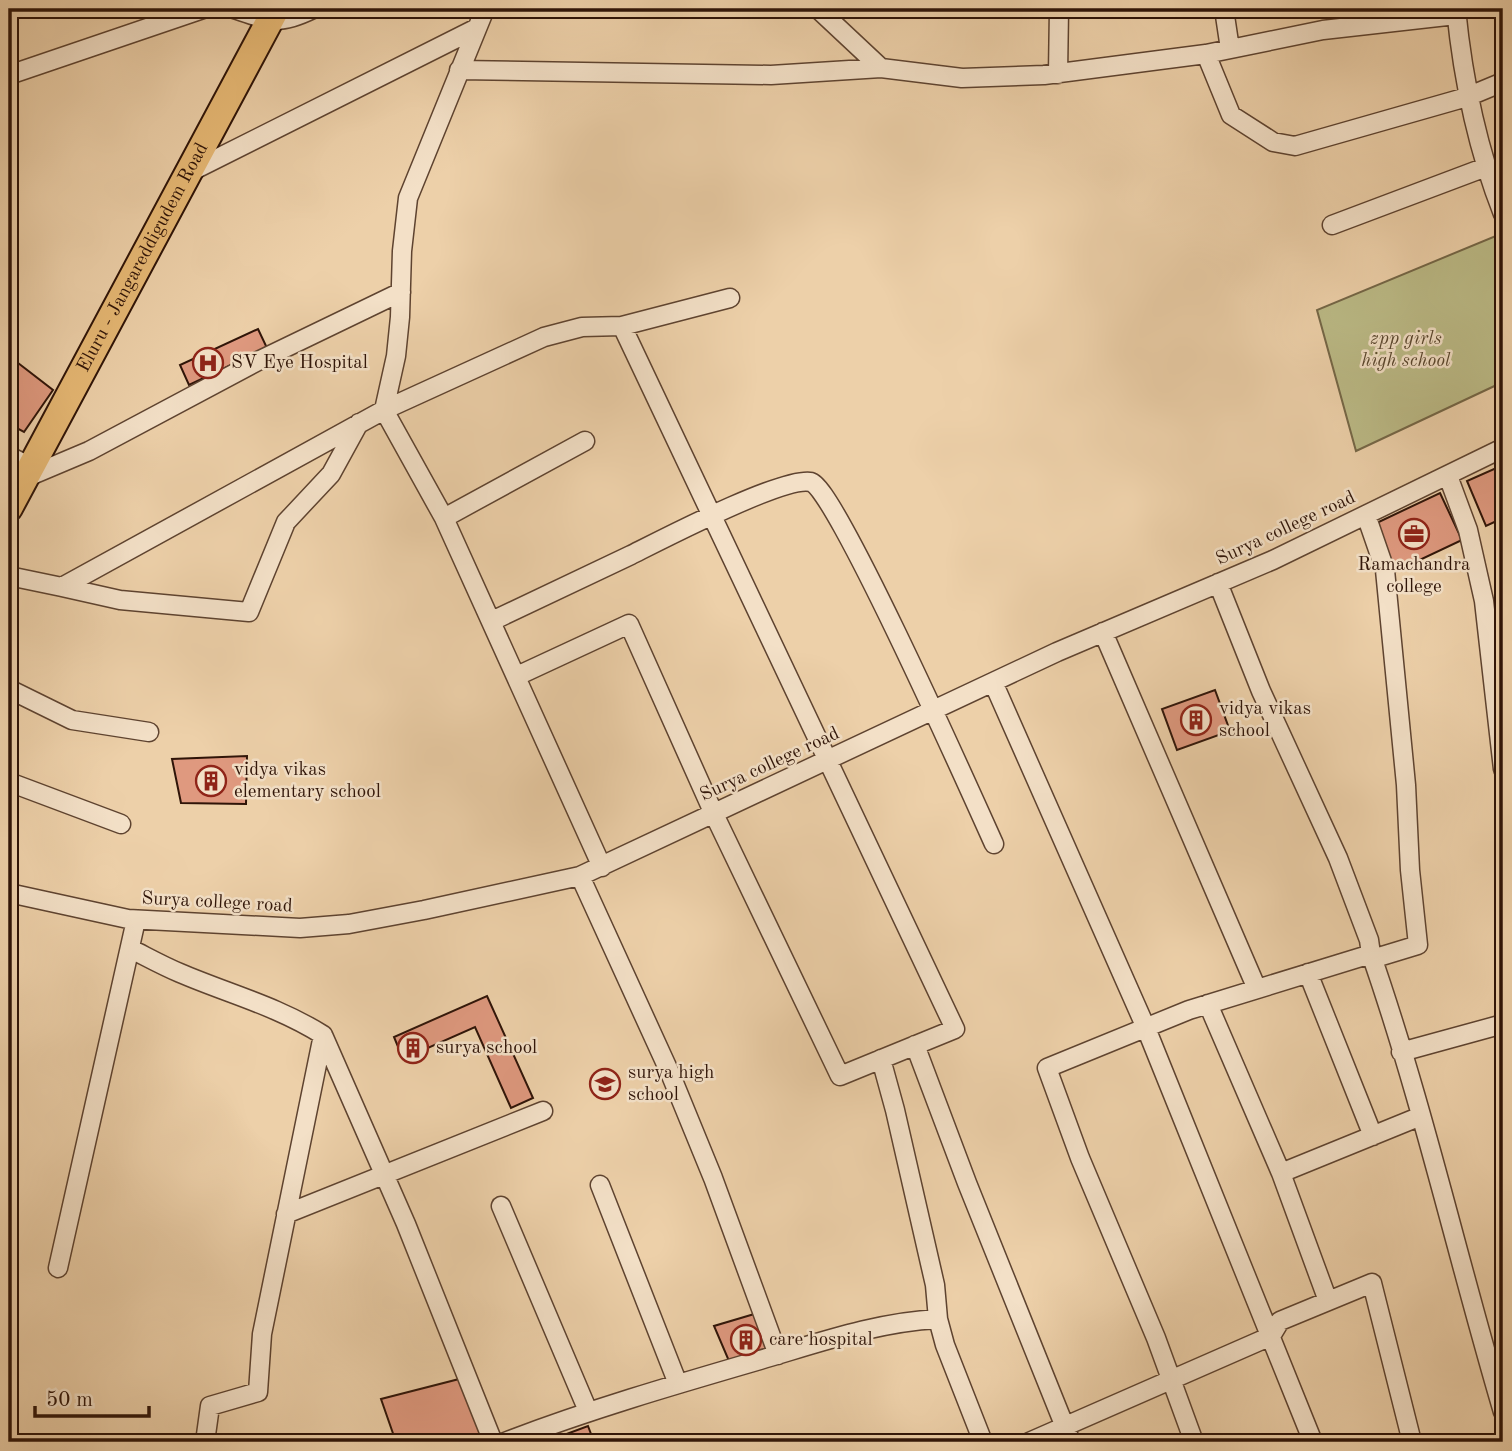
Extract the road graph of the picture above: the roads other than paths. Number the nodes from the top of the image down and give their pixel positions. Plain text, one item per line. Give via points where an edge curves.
1 (203, 9) edge
2 (234, 9) edge
3 (313, 9) edge
4 (485, 9) edge
5 (818, 9) edge
6 (1059, 9) edge
7 (1224, 9) edge
8 (1456, 12) edge
9 (273, 15) edge
10 (477, 28) junction
11 (1230, 49) junction
12 (1206, 54) junction
13 (881, 68) junction
14 (459, 70) junction
15 (1058, 74) junction
16 (9, 75) edge
17 (1503, 82) edge
18 (1467, 97) junction
19 (1486, 167) junction
20 (188, 173) junction
21 (1503, 214) edge
22 (1332, 225) dead end
23 (401, 292) junction
24 (730, 298) dead end
25 (622, 326) junction
26 (384, 410) junction
27 (359, 423) junction
28 (585, 441) dead end
29 (1503, 449) edge
30 (22, 467) edge
31 (1448, 475) junction
32 (9, 508) edge
33 (1366, 515) junction
34 (711, 516) junction
35 (444, 518) junction
36 (9, 576) edge
37 (1219, 583) junction
38 (62, 587) junction
39 (492, 621) junction
40 (1103, 632) junction
41 (517, 676) junction
42 (993, 682) junction
43 (9, 689) edge
44 (934, 710) junction
45 (149, 732) dead end
46 (827, 761) junction
47 (1503, 769) edge
48 (9, 782) edge
49 (714, 814) junction
50 (121, 824) dead end
51 (994, 844) dead end
52 (602, 867) junction
53 (580, 876) junction
54 (9, 893) edge
55 (136, 920) junction
56 (131, 949) junction
57 (1371, 957) junction
58 (1308, 973) junction
59 (1257, 989) junction
60 (1208, 1004) junction
61 (1503, 1024) edge
62 (1146, 1028) junction
63 (323, 1035) junction
64 (915, 1045) junction
65 (1401, 1052) junction
66 (881, 1059) junction
67 (543, 1111) dead end
68 (1421, 1116) junction
69 (1373, 1136) junction
70 (383, 1173) junction
71 (1281, 1173) junction
72 (600, 1185) dead end
73 (501, 1206) dead end
74 (286, 1214) junction
75 (58, 1268) dead end
76 (1328, 1301) junction
77 (938, 1319) junction
78 (1271, 1336) junction
79 (778, 1354) junction
80 (1170, 1382) junction
81 (678, 1384) junction
82 (588, 1411) junction
83 (1503, 1412) edge
84 (1068, 1435) edge
85 (205, 1442) edge
86 (493, 1442) edge
87 (505, 1442) edge
88 (984, 1442) edge
89 (1029, 1442) edge
90 (1195, 1442) edge
91 (1313, 1442) edge
92 (1412, 1442) edge

1 - 16 street
2 - 9 street
3 - 9 street via 292,19
4 - 10 street
5 - 13 street
6 - 15 street
7 - 11 street
8 - 11 street via 1323,30
8 - 18 street
9 - 20 main road, Eluru - Jangareddigudem Road
10 - 14 street
10 - 20 street
11 - 12 street
12 - 15 street
12 - 18 street via 1231,115 1273,142 1295,146
13 - 14 street via 771,75
13 - 15 street via 962,78
14 - 23 street via 408,198
17 - 18 street
18 - 19 street
19 - 21 street
19 - 22 street
20 - 30 main road, Eluru - Jangareddigudem Road
23 - 26 street via 396,356
23 - 30 street via 89,450
24 - 25 street
25 - 26 street via 582,327 544,337
25 - 34 street
26 - 27 street
26 - 35 street
27 - 38 street
27 - 38 street via 331,474 285,522 249,612 120,600
28 - 35 street
29 - 31 street, Surya college road
30 - 32 main road, Eluru - Jangareddigudem Road
31 - 33 street, Surya college road
31 - 47 street via 1468,530 1483,601
33 - 37 street, Surya college road
33 - 57 street via 1385,570 1418,945
34 - 39 street
34 - 44 street via 790,484 810,481 818,485
34 - 46 street
35 - 39 street
36 - 38 street
37 - 40 street, Surya college road
37 - 57 street via 1261,691 1338,858
39 - 41 street
40 - 42 street, Surya college road
40 - 59 street
41 - 49 street via 629,624
41 - 52 street
42 - 44 street, Surya college road
42 - 62 street
43 - 45 street via 72,720
44 - 46 street, Surya college road
44 - 51 street
46 - 49 street, Surya college road
46 - 64 street via 955,1029
48 - 50 street
49 - 52 street, Surya college road
49 - 66 street via 840,1076
52 - 53 street, Surya college road
53 - 55 street, Surya college road via 349,924 300,928
53 - 79 street via 670,1073
54 - 55 street, Surya college road
55 - 56 street
56 - 63 street via 299,1020
56 - 75 street
57 - 58 street
57 - 65 street
58 - 59 street
58 - 69 street
59 - 60 street
60 - 62 street
60 - 71 street
61 - 65 street
62 - 78 street
62 - 80 street via 1047,1068
63 - 70 street
63 - 74 street
64 - 66 street
64 - 84 street
65 - 68 street
66 - 77 street via 935,1285
67 - 70 street
68 - 69 street
68 - 83 street
69 - 71 street
70 - 74 street
70 - 86 street
71 - 76 street
72 - 81 street
73 - 82 street
74 - 85 street via 262,1334 258,1392 210,1406
76 - 78 street via 1280,1321
76 - 92 street via 1372,1283
77 - 79 street via 880,1326
77 - 88 street
78 - 80 street
78 - 91 street
79 - 81 street
80 - 84 street
80 - 90 street
81 - 82 street
82 - 87 street
84 - 89 street

